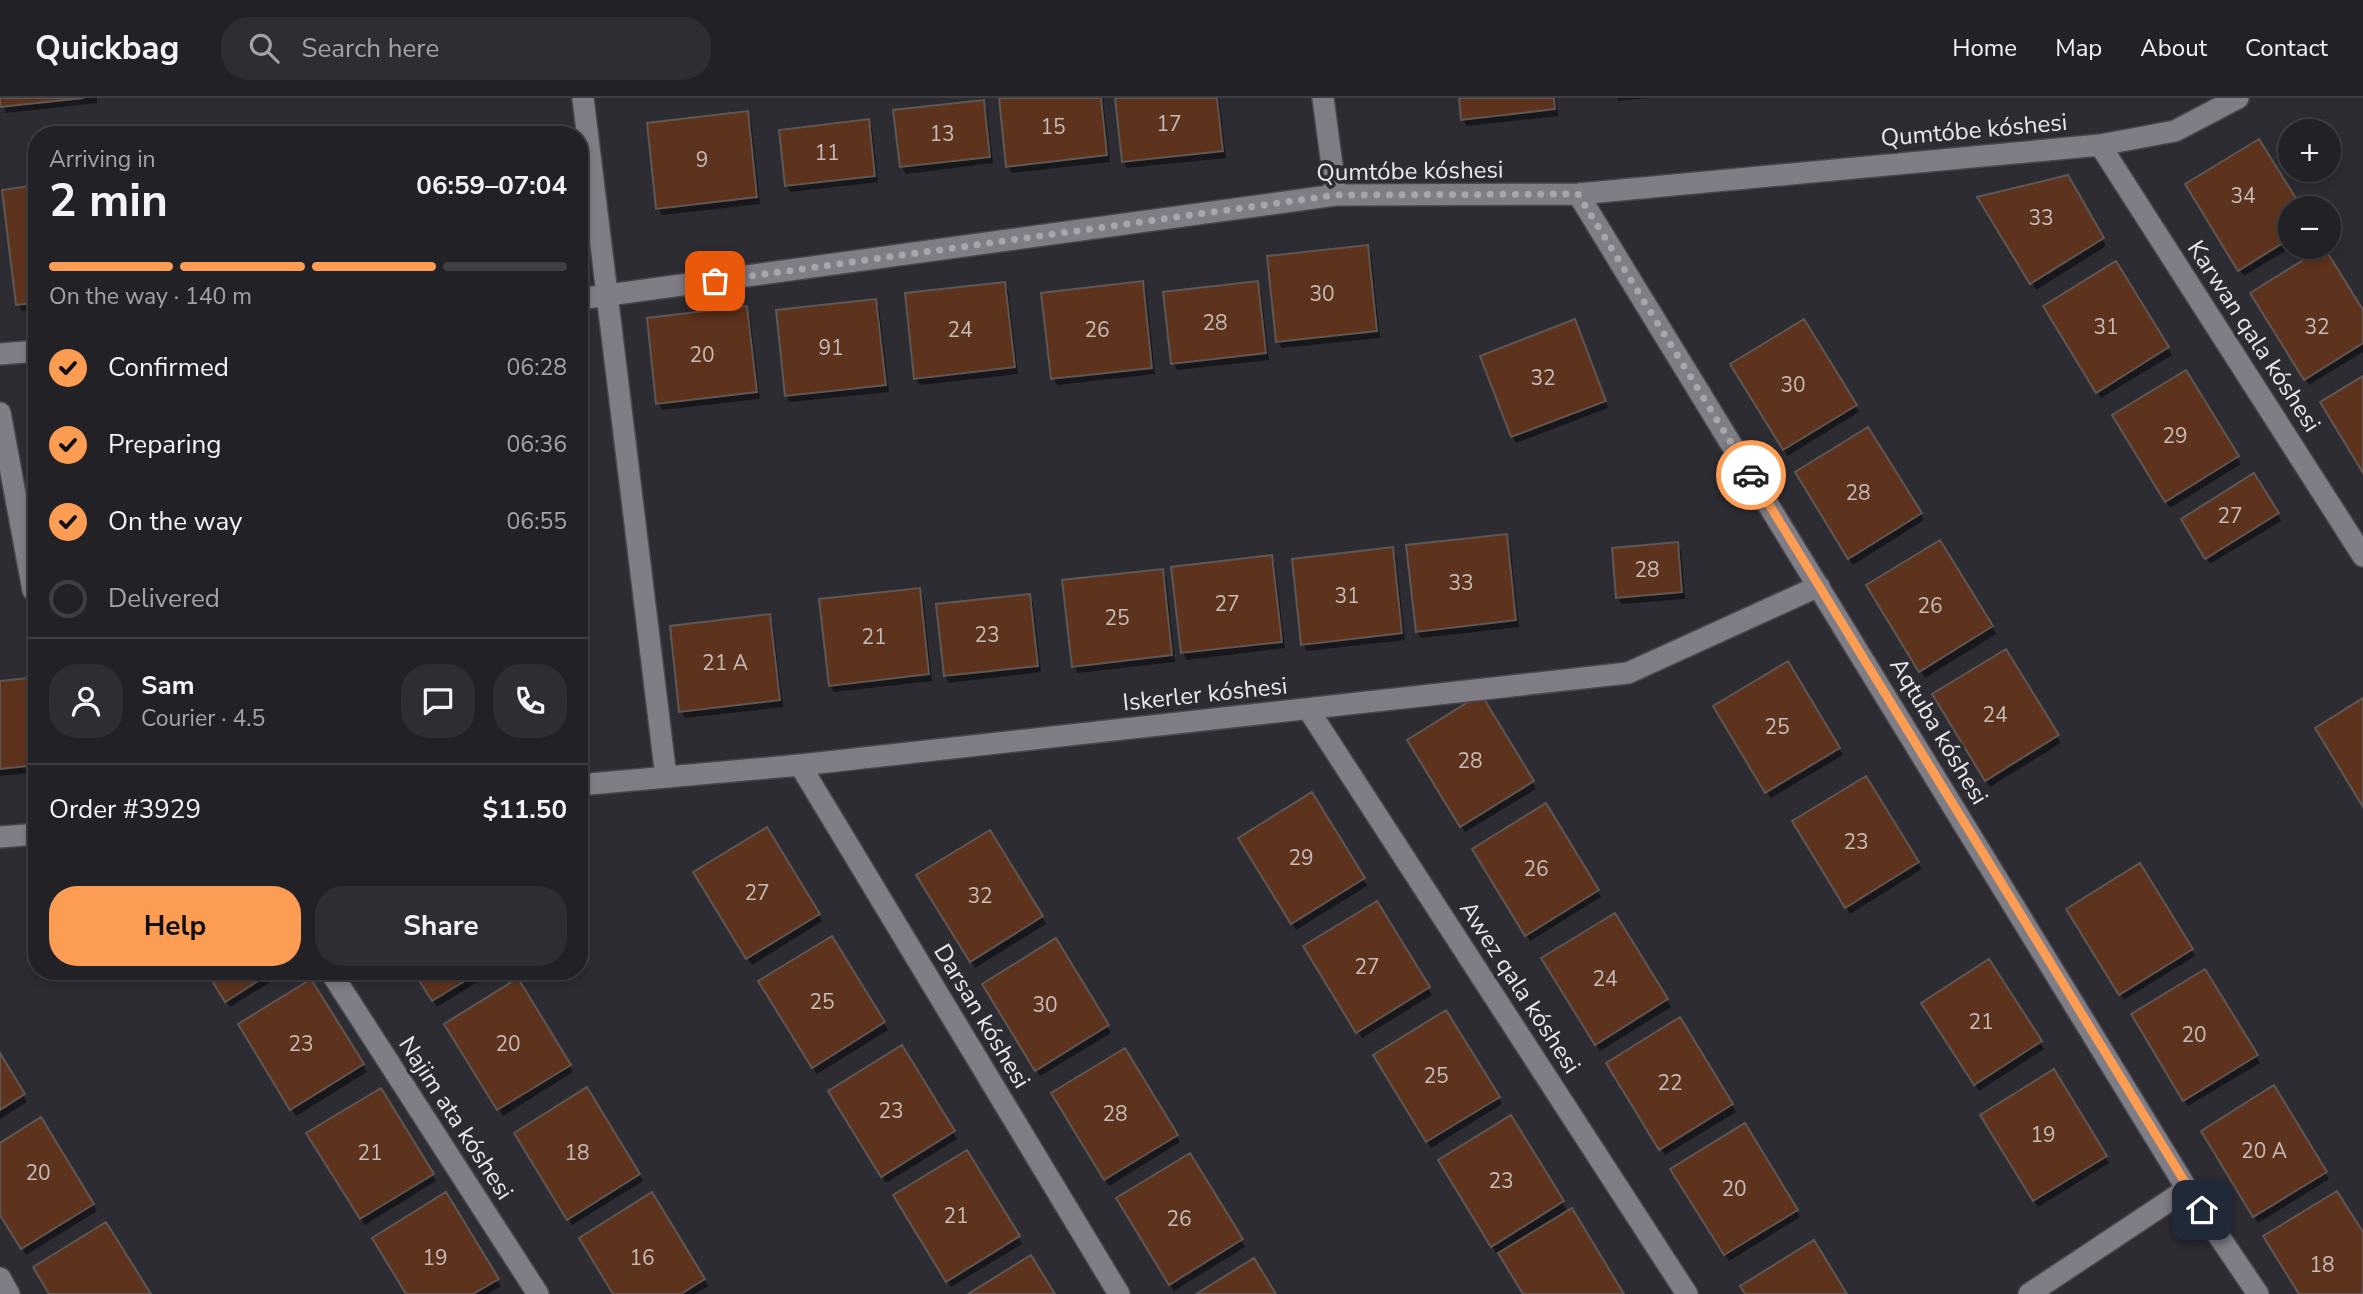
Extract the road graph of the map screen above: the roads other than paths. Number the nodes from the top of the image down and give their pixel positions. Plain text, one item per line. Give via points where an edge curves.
1 (583, 98) edge
2 (1323, 98) edge
3 (2238, 98) edge
4 (586, 126) edge
5 (588, 139) edge
6 (2100, 145) junction
7 (1578, 194) junction
8 (1336, 195) junction
9 (607, 296) junction
10 (588, 298) edge
11 (28, 352) edge
12 (0, 354) edge
13 (0, 413) edge
14 (2363, 556) edge
15 (28, 563) edge
16 (1819, 586) junction
17 (1308, 709) junction
18 (800, 765) junction
19 (666, 777) junction
20 (588, 784) edge
21 (28, 835) edge
22 (0, 837) edge
23 (336, 980) edge
24 (2187, 1189) junction
25 (0, 1278) edge
26 (9, 1294) edge
27 (538, 1294) edge
28 (1119, 1294) edge
29 (1687, 1294) edge
30 (2029, 1294) edge
31 (2258, 1294) edge

1 - 4 street
2 - 8 street
3 - 6 street, Qumtóbe kóshesi via 2175,131
5 - 9 street
6 - 7 street, Qumtóbe kóshesi
6 - 14 street, Karwan qala kóshesi
7 - 8 street, Qumtóbe kóshesi
7 - 16 street, Aqtuba kóshesi
8 - 9 street, Qumtóbe kóshesi
9 - 10 street, Qumtóbe kóshesi
9 - 19 street
11 - 12 street
13 - 15 street
16 - 17 street, Iskerler kóshesi via 1628,673
16 - 24 street, Aqtuba kóshesi
17 - 18 street, Iskerler kóshesi
17 - 29 street, Awez qala kóshesi
18 - 19 street, Iskerler kóshesi
18 - 28 street, Darsan kóshesi
19 - 20 street, Iskerler kóshesi
21 - 22 street
23 - 27 street, Najim ata kóshesi
24 - 30 street
24 - 31 street, Aqtuba kóshesi
25 - 26 street

